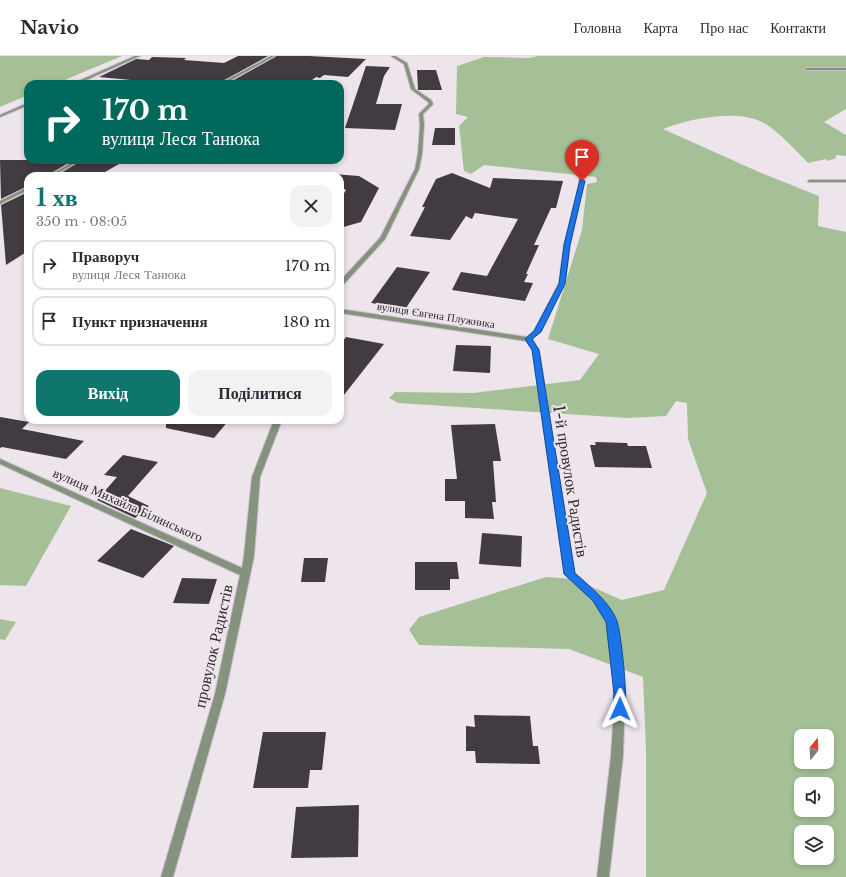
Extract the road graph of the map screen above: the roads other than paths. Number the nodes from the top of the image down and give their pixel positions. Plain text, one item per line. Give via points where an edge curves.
1 (138, 56) edge
2 (273, 56) edge
3 (393, 56) edge
4 (806, 69) dead end
5 (846, 69) edge
6 (83, 80) edge
7 (228, 80) edge
8 (24, 106) edge
9 (0, 116) edge
10 (72, 164) edge
11 (57, 172) edge
12 (582, 181) dead end
13 (810, 181) dead end
14 (846, 181) edge
15 (24, 190) edge
16 (0, 203) edge
17 (344, 281) edge
18 (344, 312) edge
19 (528, 339) junction
20 (276, 424) edge
21 (0, 461) edge
22 (245, 573) junction
23 (167, 877) edge
24 (603, 877) edge

1 - 6 street
2 - 7 street
3 - 17 street via 406,64 413,89 431,104 421,114 417,170 382,239
4 - 5 street
8 - 9 street
10 - 11 street
12 - 19 street via 567,245 562,284 537,332
13 - 14 street
15 - 16 street
18 - 19 street, вулиця Євгена Плужника
19 - 24 street, 1-й провулок Радистів via 536,350 570,574 597,598 612,622 620,694 617,756
20 - 22 street, провулок Радистів via 256,477 249,556
21 - 22 street, вулиця Михайла Білинського
22 - 23 street, провулок Радистів via 220,694

